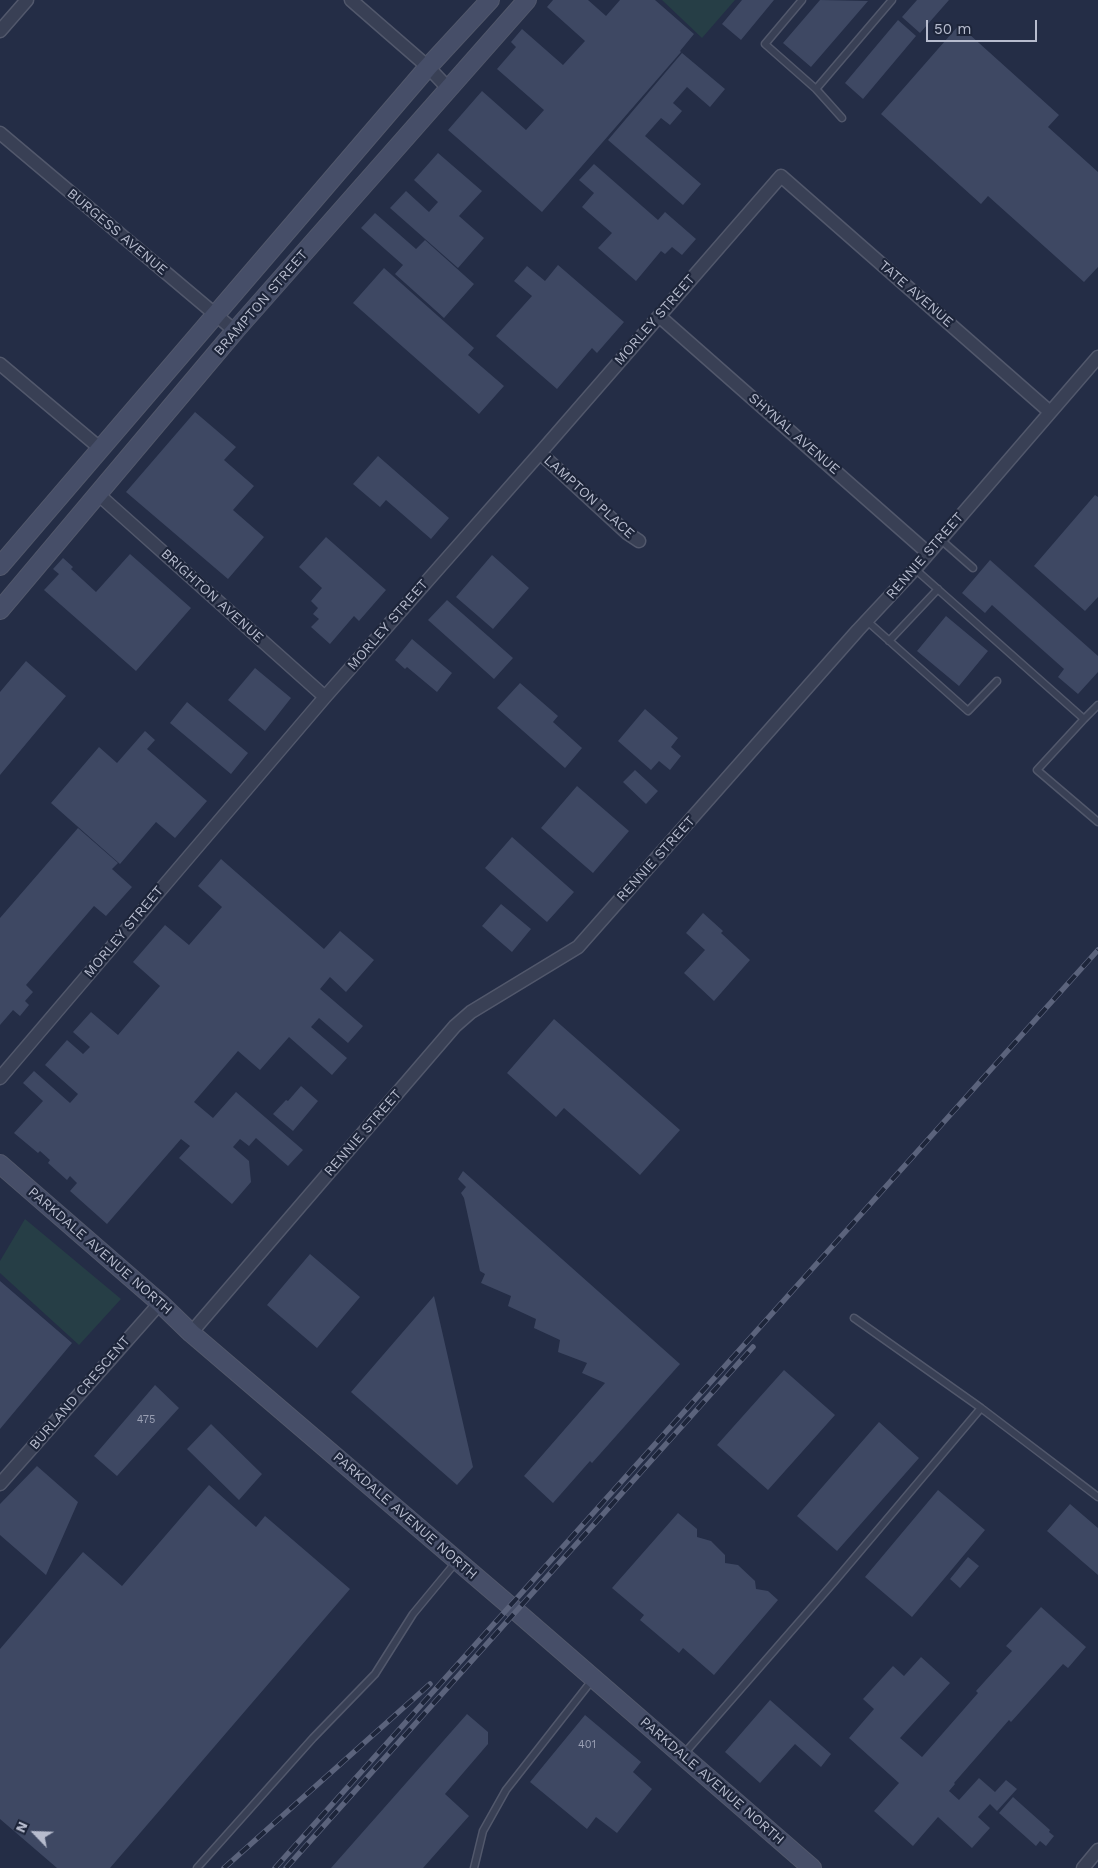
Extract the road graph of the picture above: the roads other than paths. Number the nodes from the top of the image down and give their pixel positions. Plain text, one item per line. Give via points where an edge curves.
1 (27, 0) edge
2 (351, 0) edge
3 (490, 0) edge
4 (527, 0) edge
5 (802, 0) edge
6 (892, 0) edge
7 (0, 31) edge
8 (428, 67) junction
9 (448, 88) junction
10 (816, 89) junction
11 (842, 118) dead end
12 (0, 132) edge
13 (781, 176) joint
14 (214, 315) junction
15 (659, 316) junction
16 (235, 332) junction
17 (1098, 357) edge
18 (0, 364) edge
19 (1050, 412) junction
20 (101, 449) junction
21 (540, 453) junction
22 (99, 495) junction
23 (940, 539) junction
24 (638, 541) dead end
25 (928, 553) junction
26 (0, 566) edge
27 (973, 568) dead end
28 (915, 569) junction
29 (938, 589) junction
30 (0, 610) edge
31 (867, 621) junction
32 (889, 641) junction
33 (997, 681) dead end
34 (325, 697) junction
35 (1098, 705) edge
36 (1084, 719) junction
37 (1098, 822) edge
38 (0, 1078) edge
39 (0, 1164) edge
40 (160, 1303) junction
41 (854, 1318) dead end
42 (191, 1333) junction
43 (981, 1408) junction
44 (0, 1484) edge
45 (1098, 1497) edge
46 (457, 1561) junction
47 (593, 1678) junction
48 (683, 1756) junction
49 (1098, 1850) edge
50 (197, 1868) edge
51 (474, 1868) edge
52 (812, 1868) edge
53 (1083, 1868) edge

1 - 7 street
2 - 8 street
3 - 8 street, BRAMPTON STREET
4 - 9 street, BRAMPTON STREET
5 - 10 lane via 765,44
6 - 10 lane
8 - 9 street
8 - 14 street, BRAMPTON STREET
9 - 16 street, BRAMPTON STREET
10 - 11 lane
12 - 14 street, BURGESS AVENUE
13 - 15 street, MORLEY STREET
13 - 19 street, TATE AVENUE
14 - 16 street, BURGESS AVENUE
14 - 20 street, BRAMPTON STREET
15 - 21 street, MORLEY STREET
15 - 25 street, SHYNAL AVENUE
16 - 22 street, BRAMPTON STREET
17 - 19 street, RENNIE STREET
18 - 20 street
19 - 23 street, RENNIE STREET
20 - 26 street, BRAMPTON STREET
21 - 24 street, LAMPTON PLACE
21 - 34 street, MORLEY STREET
22 - 30 street, BRAMPTON STREET
22 - 34 street, BRIGHTON AVENUE
23 - 25 street, RENNIE STREET
23 - 27 lane
25 - 28 street, RENNIE STREET
28 - 29 lane
28 - 31 street, RENNIE STREET
29 - 32 lane
29 - 36 lane
31 - 32 lane
31 - 42 street, RENNIE STREET via 578,947 471,1012 454,1026
32 - 33 lane via 968,711
34 - 38 street, MORLEY STREET
35 - 36 lane
36 - 37 lane via 1037,770
39 - 40 street, PARKDALE AVENUE NORTH
40 - 42 street, PARKDALE AVENUE NORTH
40 - 44 street, BURLAND CRESCENT
41 - 43 lane
42 - 46 street, PARKDALE AVENUE NORTH
43 - 45 lane
43 - 48 lane
46 - 47 street, PARKDALE AVENUE NORTH
46 - 50 lane via 413,1614 375,1674
47 - 48 street, PARKDALE AVENUE NORTH
47 - 51 lane via 506,1790 482,1830
48 - 52 street, PARKDALE AVENUE NORTH
49 - 53 street

